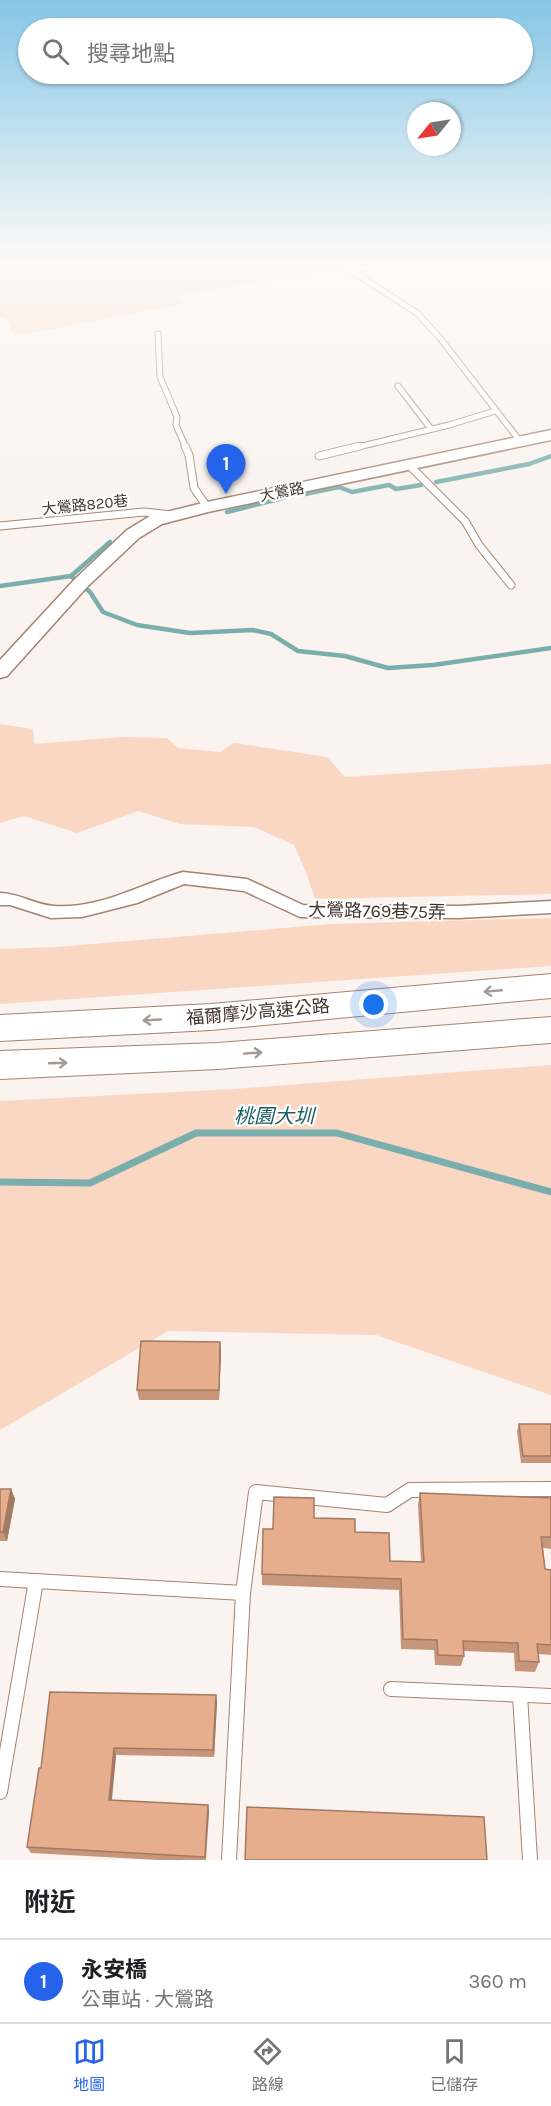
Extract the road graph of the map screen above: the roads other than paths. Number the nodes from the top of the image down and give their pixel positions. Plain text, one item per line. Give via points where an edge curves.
1 (159, 349) edge
2 (448, 349) edge
3 (398, 386) dead end
4 (495, 411) junction
5 (431, 429) junction
6 (551, 435) edge
7 (519, 440) junction
8 (319, 456) dead end
9 (408, 464) junction
10 (207, 507) junction
11 (172, 515) junction
12 (0, 526) edge
13 (511, 585) dead end
14 (0, 672) edge
15 (0, 899) edge
16 (551, 907) edge
17 (551, 986) edge
18 (0, 1028) edge
19 (551, 1030) edge
20 (0, 1065) edge
21 (551, 1489) edge
22 (0, 1579) edge
23 (36, 1581) junction
24 (243, 1593) junction
25 (391, 1689) dead end
26 (520, 1695) junction
27 (551, 1696) edge
28 (0, 1792) edge
29 (229, 1860) edge
30 (530, 1860) edge

1 - 10 lane via 160,377 189,455 194,488
2 - 4 lane
3 - 5 lane
4 - 5 lane
4 - 7 lane
5 - 8 lane
6 - 7 street, 大鶯路
7 - 9 street, 大鶯路
9 - 10 street, 大鶯路
9 - 13 lane via 465,521
10 - 11 street, 大鶯路
11 - 12 lane, 大鶯路820巷 via 144,512
11 - 14 street, 大鶯路 via 133,534
15 - 16 street, 大鶯路769巷75弄 via 51,912 82,911 131,899 183,878 247,885 300,911 459,912
17 -> 18 highway, 福爾摩沙高速公路 via 211,1017
20 -> 19 highway via 218,1056
21 - 24 lane via 410,1490 387,1505 256,1492
22 - 23 lane
23 - 24 lane
23 - 28 lane
24 - 29 lane
25 - 26 lane
26 - 27 lane
26 - 30 lane

